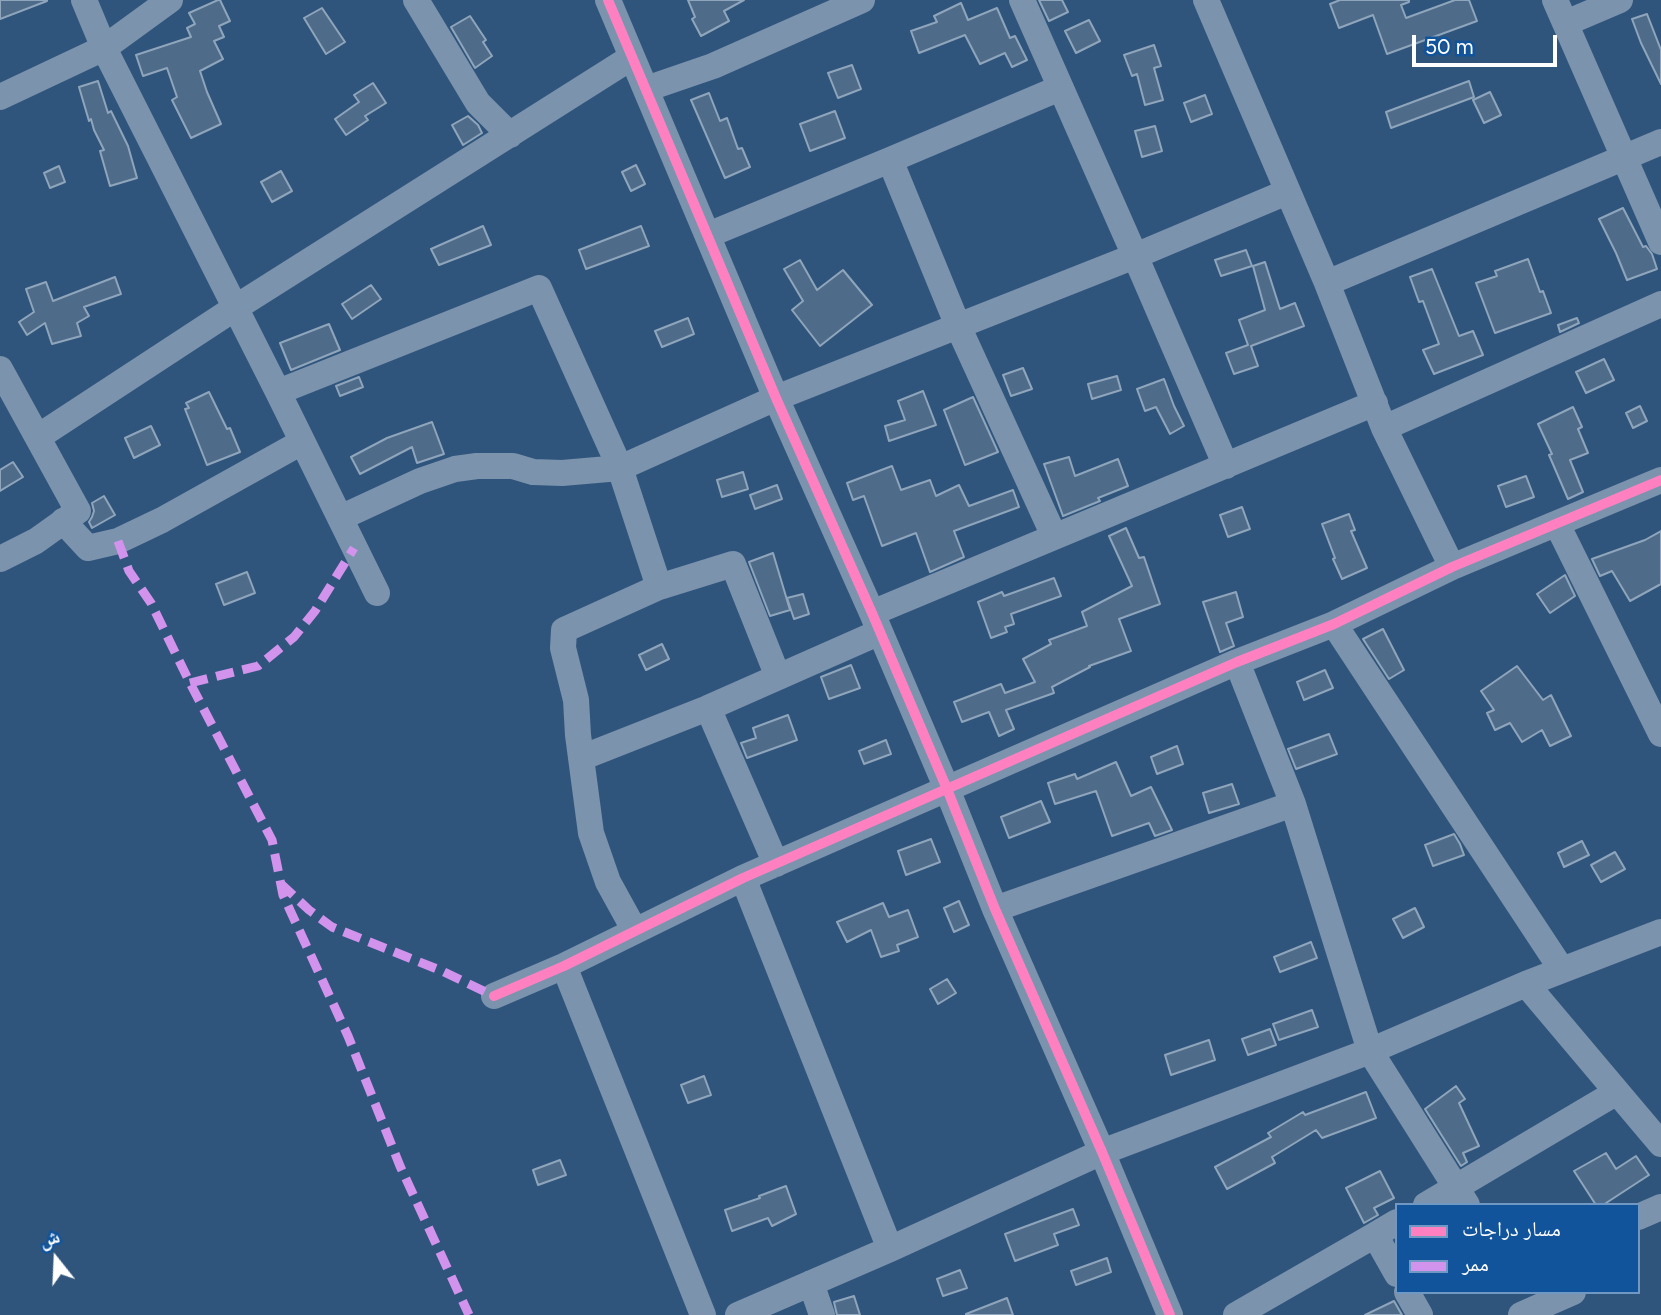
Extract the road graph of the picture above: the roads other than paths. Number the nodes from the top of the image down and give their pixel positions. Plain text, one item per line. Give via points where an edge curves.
1 (84, 0) edge
2 (170, 0) edge
3 (416, 0) edge
4 (608, 0) edge
5 (862, 0) edge
6 (1022, 0) edge
7 (1206, 0) edge
8 (1620, 0) edge
9 (1560, 12) edge
10 (104, 48) junction
11 (632, 57) junction
12 (1060, 88) junction
13 (646, 89) junction
14 (0, 97) edge
15 (510, 135) junction
16 (1661, 142) edge
17 (1624, 158) junction
18 (890, 160) junction
19 (1287, 192) junction
20 (708, 234) junction
21 (1661, 242) edge
22 (1135, 256) junction
23 (1326, 283) junction
24 (1661, 304) edge
25 (235, 308) junction
26 (958, 326) junction
27 (0, 369) edge
28 (278, 392) junction
29 (776, 398) junction
30 (1380, 416) junction
31 (38, 437) junction
32 (302, 442) junction
33 (1226, 466) junction
34 (620, 468) junction
35 (1661, 480) edge
36 (340, 518) junction
37 (63, 521) junction
38 (1557, 524) junction
39 (1054, 536) junction
40 (0, 559) edge
41 (1452, 567) junction
42 (659, 587) junction
43 (377, 593) dead end
44 (876, 622) junction
45 (1334, 624) junction
46 (1237, 663) junction
47 (778, 677) junction
48 (708, 708) junction
49 (1661, 734) edge
50 (581, 758) junction
51 (947, 789) junction
52 (1293, 804) junction
53 (776, 864) junction
54 (743, 878) junction
55 (995, 909) junction
56 (635, 931) junction
57 (1661, 932) edge
58 (564, 966) junction
59 (1562, 970) junction
60 (1526, 984) junction
61 (494, 996) dead end
62 (1370, 1051) junction
63 (1617, 1092) junction
64 (1661, 1144) edge
65 (1102, 1152) junction
66 (1461, 1196) edge
67 (1434, 1203) edge
68 (1661, 1207) edge
69 (1640, 1216) edge
70 (1386, 1228) edge
71 (890, 1249) junction
72 (1395, 1266) edge
73 (811, 1283) junction
74 (1408, 1294) edge
75 (1566, 1294) edge
76 (1529, 1305) edge
77 (703, 1315) edge
78 (738, 1315) edge
79 (822, 1315) edge
80 (1170, 1315) edge
81 (1236, 1315) edge
82 (1420, 1315) edge

1 - 10 street
2 - 10 street
3 - 15 street via 478,103
4 - 11 street
5 - 13 street via 713,66
6 - 12 street
7 - 19 street
8 - 9 street
9 - 17 street
10 - 14 street
10 - 25 street
11 - 13 street
11 - 15 street
12 - 18 street
12 - 22 street
13 - 20 street
15 - 25 street
16 - 17 street
17 - 21 street
17 - 23 street
18 - 20 street
18 - 26 street
19 - 22 street
19 - 23 street
20 - 29 street
22 - 26 street
22 - 33 street
23 - 30 street
24 - 30 street
25 - 28 street
25 - 31 street
26 - 29 street
26 - 39 street
27 - 31 street
28 - 32 street
28 - 34 street via 539,288
29 - 34 street
29 - 44 street
30 - 33 street
30 - 41 street
31 - 37 street via 78,511
32 - 36 street
32 - 37 street via 118,541 88,548
33 - 39 street
34 - 36 street via 562,473 513,466 455,469
34 - 42 street
35 - 38 street
36 - 43 street
37 - 40 street
38 - 41 street
38 - 49 street
39 - 44 street
41 - 45 street
42 - 47 street via 733,564
42 - 50 street via 564,630
44 - 47 street
44 - 51 street
45 - 46 street
45 - 59 street
46 - 51 street
46 - 52 street
47 - 48 street
48 - 50 street
48 - 53 street
50 - 56 street via 592,833 608,881
51 - 53 street
51 - 55 street
52 - 55 street
52 - 62 street
53 - 54 street
54 - 56 street
54 - 71 street
55 - 65 street
56 - 58 street
57 - 59 street
58 - 61 street
58 - 77 street
59 - 60 street
60 - 62 street
60 - 63 street
62 - 65 street
62 - 66 street
63 - 64 street
63 - 66 street
65 - 71 street
65 - 80 street
66 - 67 street
68 - 69 street
70 - 72 street
70 - 81 street
71 - 73 street
73 - 78 street
73 - 79 street
74 - 82 street
75 - 76 street

